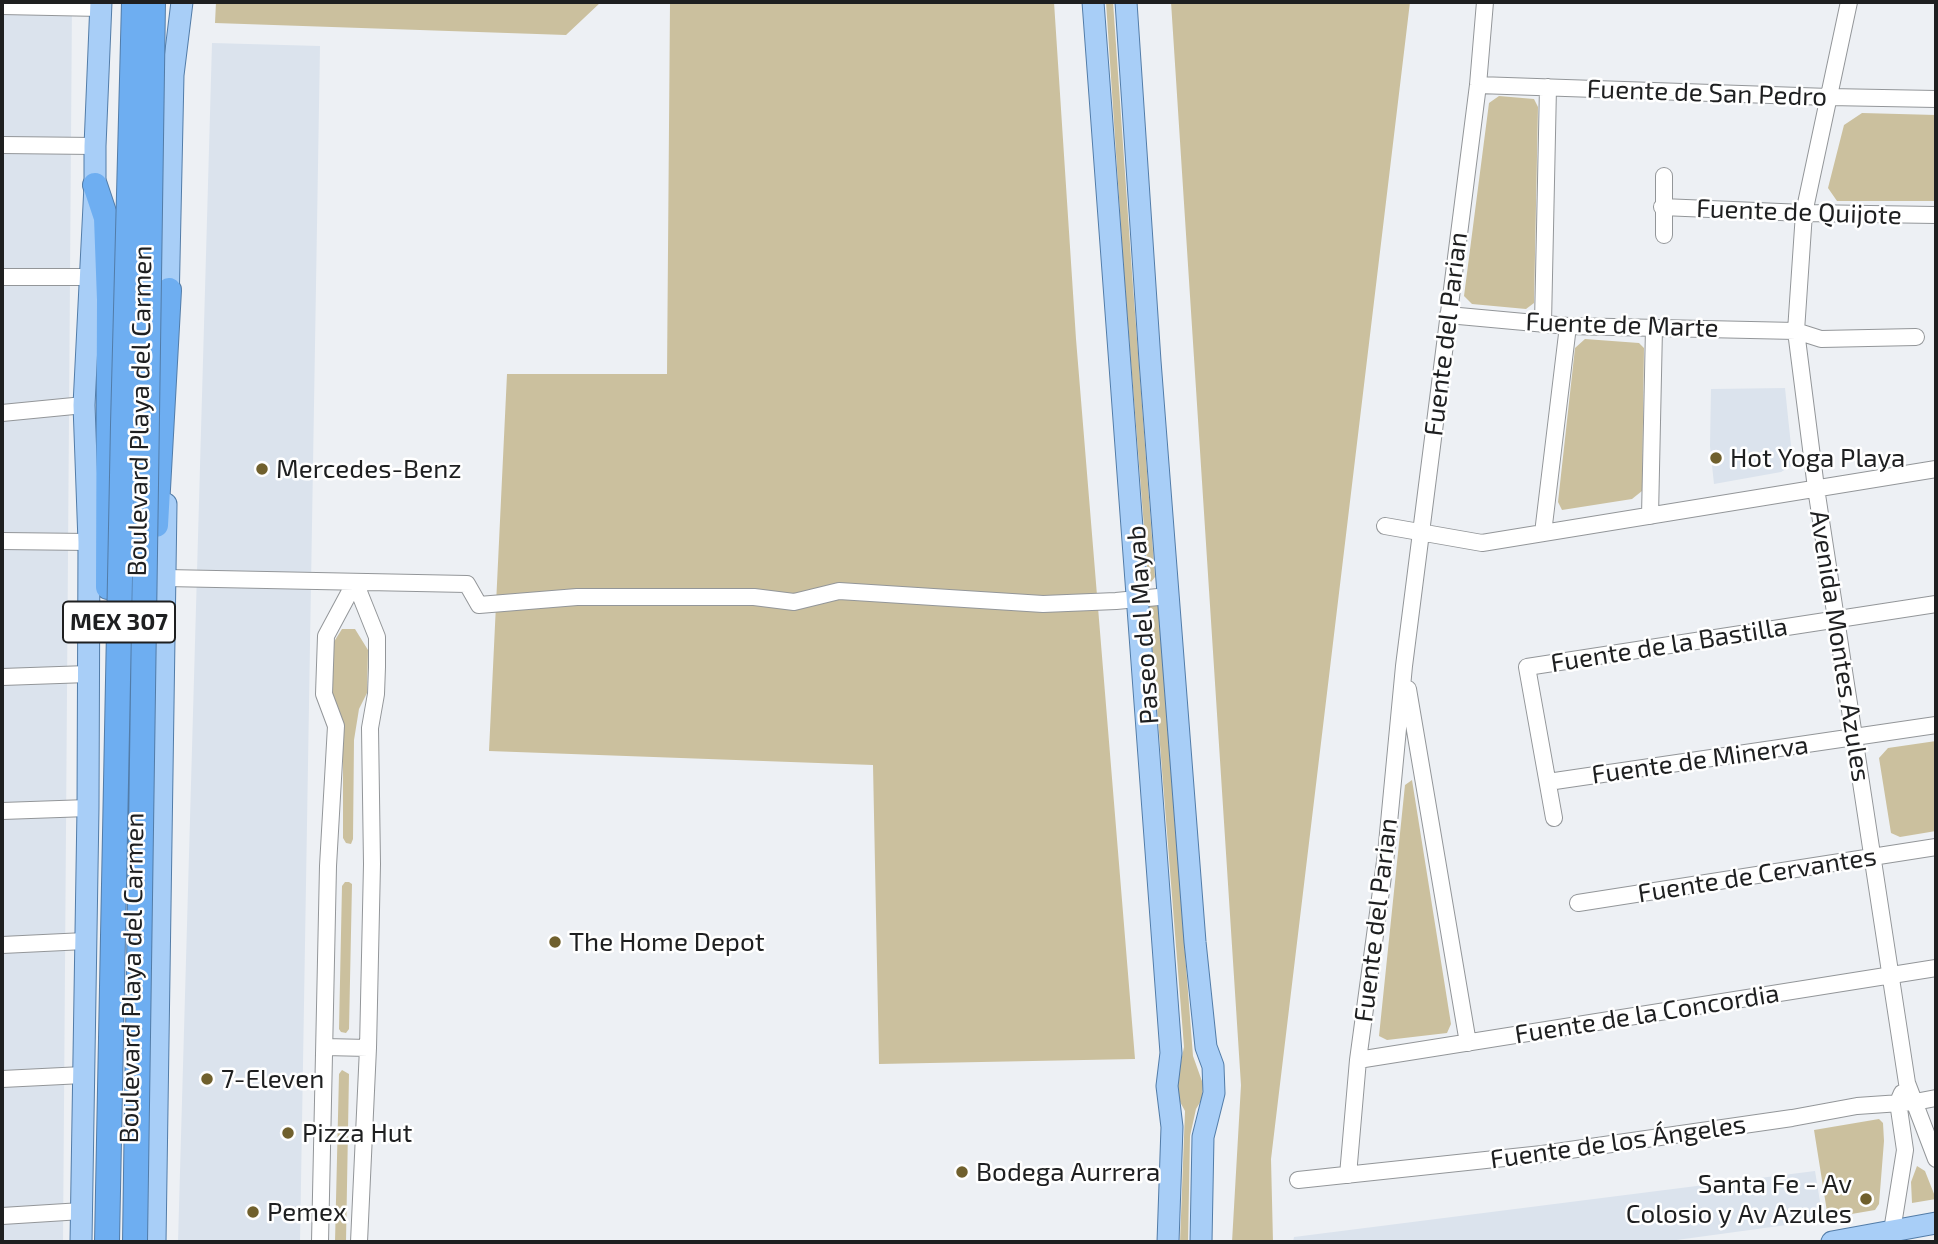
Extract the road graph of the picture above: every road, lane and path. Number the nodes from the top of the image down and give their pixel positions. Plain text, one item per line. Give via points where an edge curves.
1 (134, 2) edge
2 (153, 2) edge
3 (182, 2) edge
4 (1093, 2) edge
5 (1126, 2) edge
6 (1485, 2) edge
7 (1849, 2) edge
8 (101, 5) edge
9 (2, 6) edge
10 (1478, 85) junction
11 (1548, 87) junction
12 (1829, 97) junction
13 (1936, 99) edge
14 (2, 145) edge
15 (95, 146) junction
16 (1664, 176) dead end
17 (96, 185) junction
18 (1662, 207) junction
19 (1804, 214) junction
20 (1936, 215) edge
21 (1664, 235) dead end
22 (2, 277) edge
23 (90, 277) junction
24 (169, 290) junction
25 (1448, 315) junction
26 (1543, 323) junction
27 (1568, 326) junction
28 (1654, 328) junction
29 (1796, 331) junction
30 (1916, 337) dead end
31 (96, 405) junction
32 (2, 413) edge
33 (1936, 469) edge
34 (1816, 488) junction
35 (1650, 516) junction
36 (1385, 526) dead end
37 (1420, 532) junction
38 (1543, 533) junction
39 (2, 541) edge
40 (89, 542) junction
41 (166, 578) junction
42 (355, 582) junction
43 (1169, 596) junction
44 (1138, 599) junction
45 (1936, 604) edge
46 (1836, 619) junction
47 (1404, 666) junction
48 (88, 674) junction
49 (2, 677) edge
50 (142, 696) junction
51 (117, 720) junction
52 (1936, 725) edge
53 (1854, 737) junction
54 (1548, 782) junction
55 (88, 808) junction
56 (2, 811) edge
57 (1554, 818) dead end
58 (1936, 847) edge
59 (1872, 857) junction
60 (1578, 903) dead end
61 (85, 941) junction
62 (2, 946) edge
63 (1936, 968) edge
64 (1890, 975) junction
65 (1468, 1042) junction
66 (325, 1047) junction
67 (368, 1048) junction
68 (1358, 1060) junction
69 (83, 1075) junction
70 (2, 1079) edge
71 (1907, 1083) junction
72 (1936, 1098) edge
73 (1898, 1102) junction
74 (1916, 1102) junction
75 (1936, 1160) edge
76 (1348, 1175) junction
77 (1298, 1180) dead end
78 (156, 1206) junction
79 (82, 1211) junction
80 (2, 1216) edge
81 (1936, 1223) edge
82 (1892, 1231) junction
83 (81, 1242) edge
84 (107, 1242) edge
85 (135, 1242) edge
86 (155, 1242) edge
87 (320, 1242) edge
88 (359, 1242) edge
89 (1168, 1242) edge
90 (1201, 1242) edge
91 (1832, 1242) edge

1 - 51 highway, MEX 307, bridge
2 - 50 highway, MEX 307, bridge
3 - 24 main road, Boulevard Playa del Carmen via 173,75
4 - 44 main road, Paseo del Mayab
5 - 43 main road, Paseo del Mayab
6 - 10 street, Fuente del Parian
7 - 12 street, Avenida Montes Azules
8 - 9 street
8 - 15 main road, Boulevard Playa del Carmen
10 - 11 street, Fuente de San Pedro
10 - 25 street, Fuente del Parian
11 - 12 street, Fuente de San Pedro
11 - 26 street
12 - 13 street, Fuente de San Pedro
12 - 19 street, Avenida Montes Azules
14 - 15 street
15 - 17 main road, Boulevard Playa del Carmen
16 - 18 street, Fuente de Quijote
17 - 23 main road, Boulevard Playa del Carmen
17 - 31 highway via 106,218 109,300
18 - 19 street, Fuente de Quijote
18 - 21 street, Fuente de Quijote
19 - 20 street, Fuente de Quijote
19 - 29 street, Avenida Montes Azules
22 - 23 street
23 - 31 main road, Boulevard Playa del Carmen
24 - 41 main road, Boulevard Playa del Carmen
24 - 50 highway, bridge via 153,638
25 - 26 street, Fuente de Marte
25 - 37 street, Fuente del Parian
26 - 27 street, Fuente de Marte
27 - 28 street, Fuente de Marte
27 - 38 street
28 - 29 street, Fuente de Marte
28 - 35 street
29 - 30 street, Fuente de Marte via 1821,339
29 - 34 street, Avenida Montes Azules
31 - 32 street
31 - 40 main road, Boulevard Playa del Carmen
31 - 51 highway, bridge
33 - 34 street
34 - 35 street
34 - 46 street, Avenida Montes Azules
35 - 38 street
36 - 37 street
37 - 38 street via 1482,543
37 - 47 street, Fuente del Parian
39 - 40 street
40 - 48 main road, Boulevard Playa del Carmen
41 - 42 street
41 - 78 main road, Boulevard Playa del Carmen
42 - 44 street via 467,584 480,605 577,597 754,597 794,602 839,592 1043,604
42 - 66 street via 326,636 324,694 336,726
42 - 67 street via 377,637 370,728
43 - 44 street
43 - 90 main road, Paseo del Mayab via 1195,942 1206,1047 1213,1066 1213,1093 1203,1137
44 - 89 main road, Paseo del Mayab via 1171,1053
45 - 46 street, Fuente de la Bastilla
46 - 53 street, Avenida Montes Azules
46 - 54 street, Fuente de la Bastilla via 1527,667
47 - 65 street, Fuente del Parian
47 - 68 street, Fuente del Parian via 1387,854
48 - 49 street
48 - 55 main road, Boulevard Playa del Carmen
50 - 85 highway, MEX 307, bridge
51 - 84 highway, MEX 307, bridge
52 - 53 street, Fuente de Minerva
53 - 54 street, Fuente de Minerva
53 - 59 street, Avenida Montes Azules
54 - 57 street
55 - 56 street
55 - 61 main road, Boulevard Playa del Carmen
58 - 59 street, Fuente de Cervantes
59 - 60 street, Fuente de Cervantes
59 - 64 street, Avenida Montes Azules
61 - 62 street
61 - 69 main road, Boulevard Playa del Carmen
63 - 64 street, Fuente de la Concordia
64 - 65 street, Fuente de la Concordia
64 - 71 street, Avenida Montes Azules
65 - 68 street, Fuente de la Concordia
66 - 67 street
66 - 87 street
67 - 88 street
68 - 76 street, Fuente del Parian
69 - 70 street
69 - 79 main road, Boulevard Playa del Carmen
71 - 73 street
71 - 74 street, Avenida Montes Azules
72 - 74 street, Fuente de los Ángeles
73 - 74 street, Fuente de los Ángeles
73 - 76 street, Fuente de los Ángeles via 1542,1154
73 - 82 street via 1905,1150
74 - 75 street, Avenida Montes Azules
76 - 77 street, Fuente de los Ángeles
78 - 79 main road via 145,1217 111,1226
78 - 86 main road, Boulevard Playa del Carmen
79 - 80 street
79 - 83 main road, Boulevard Playa del Carmen
81 - 82 main road
82 - 91 main road

